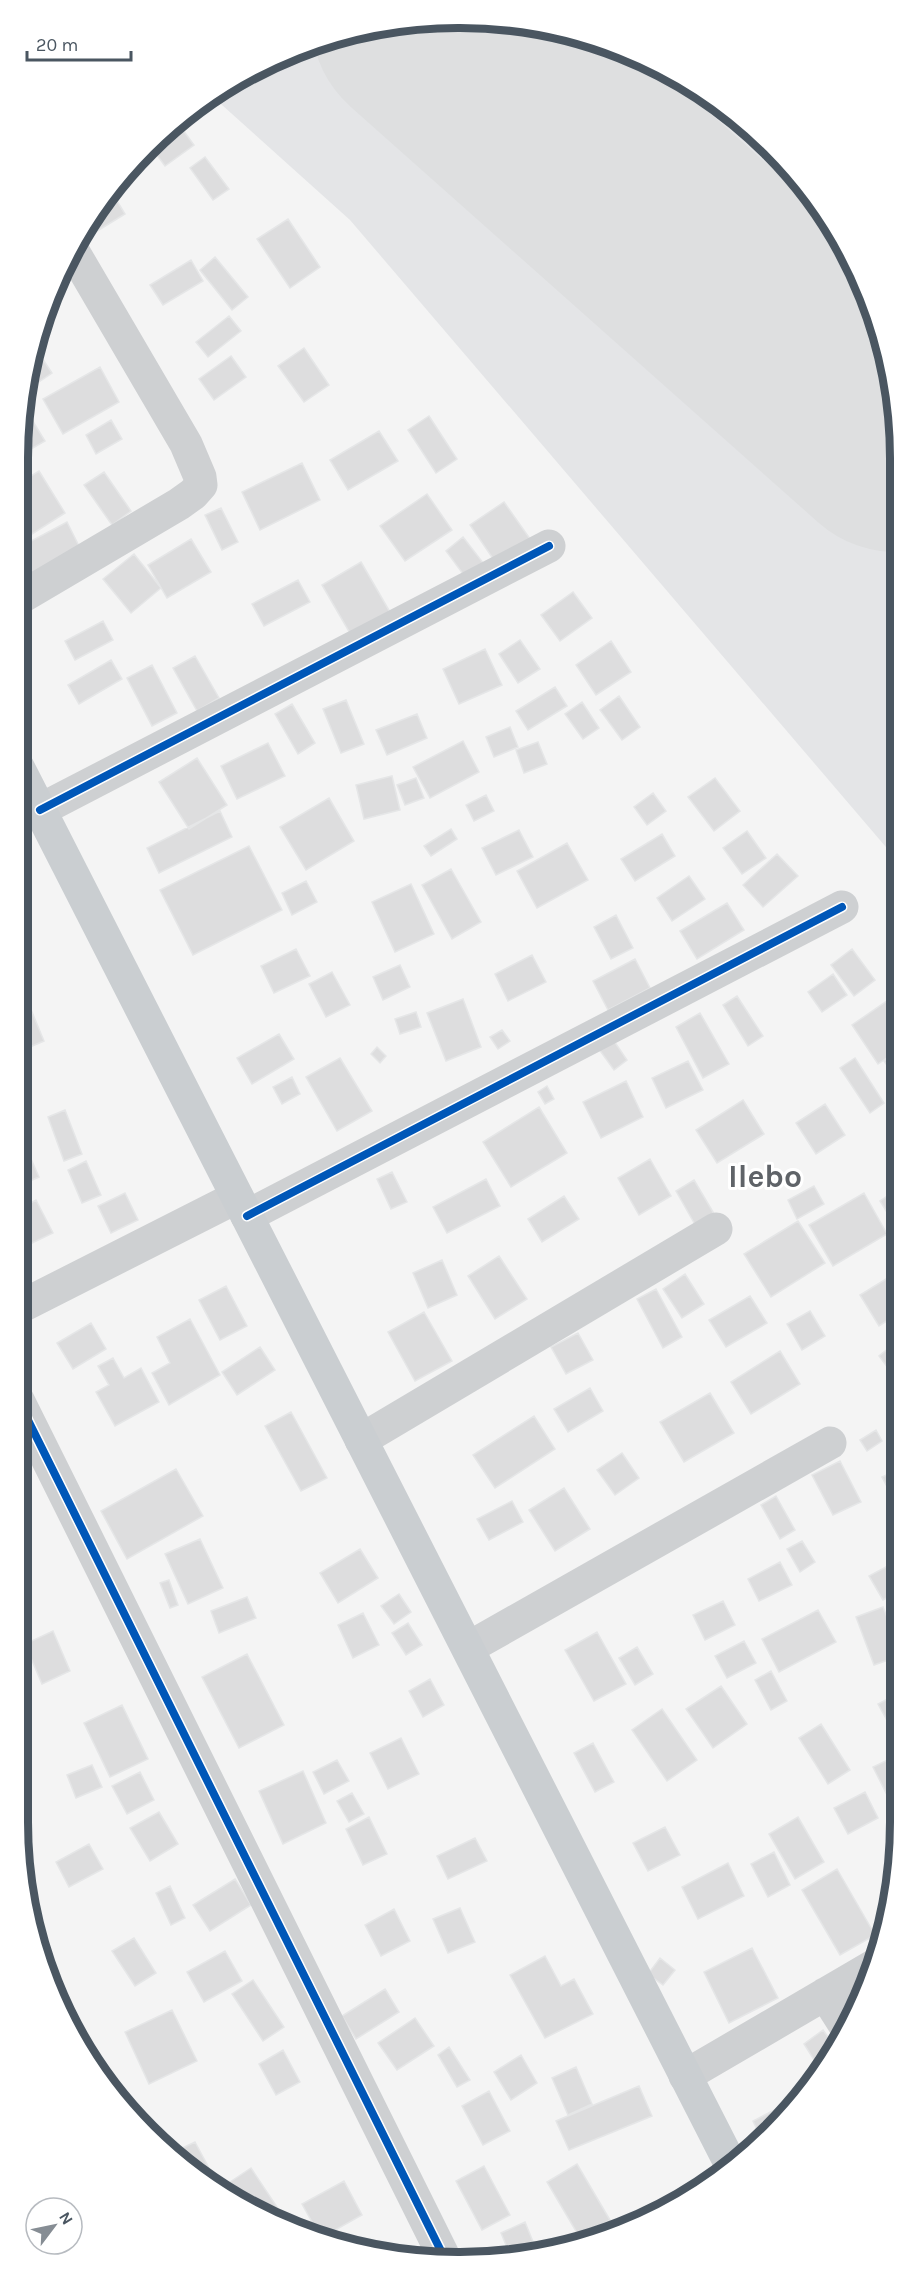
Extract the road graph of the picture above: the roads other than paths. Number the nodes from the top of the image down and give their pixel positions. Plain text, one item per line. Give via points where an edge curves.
1 (78, 259) edge
2 (549, 546) dead end
3 (28, 593) edge
4 (28, 787) edge
5 (40, 810) junction
6 (842, 907) dead end
7 (242, 1207) junction
8 (716, 1229) dead end
9 (28, 1303) edge
10 (28, 1420) edge
11 (361, 1440) junction
12 (830, 1443) dead end
13 (468, 1648) junction
14 (862, 1973) edge
15 (825, 1994) junction
16 (841, 2019) edge
17 (685, 2076) junction
18 (727, 2158) edge
19 (441, 2251) edge

1 - 3 street via 186,444 201,485 179,504
2 - 5 street
4 - 5 main road
5 - 7 main road
6 - 7 street
7 - 9 street
7 - 11 main road
8 - 11 street
10 - 19 street
11 - 13 main road
12 - 13 street
13 - 17 main road
14 - 15 street
15 - 16 street
15 - 17 street
17 - 18 main road

